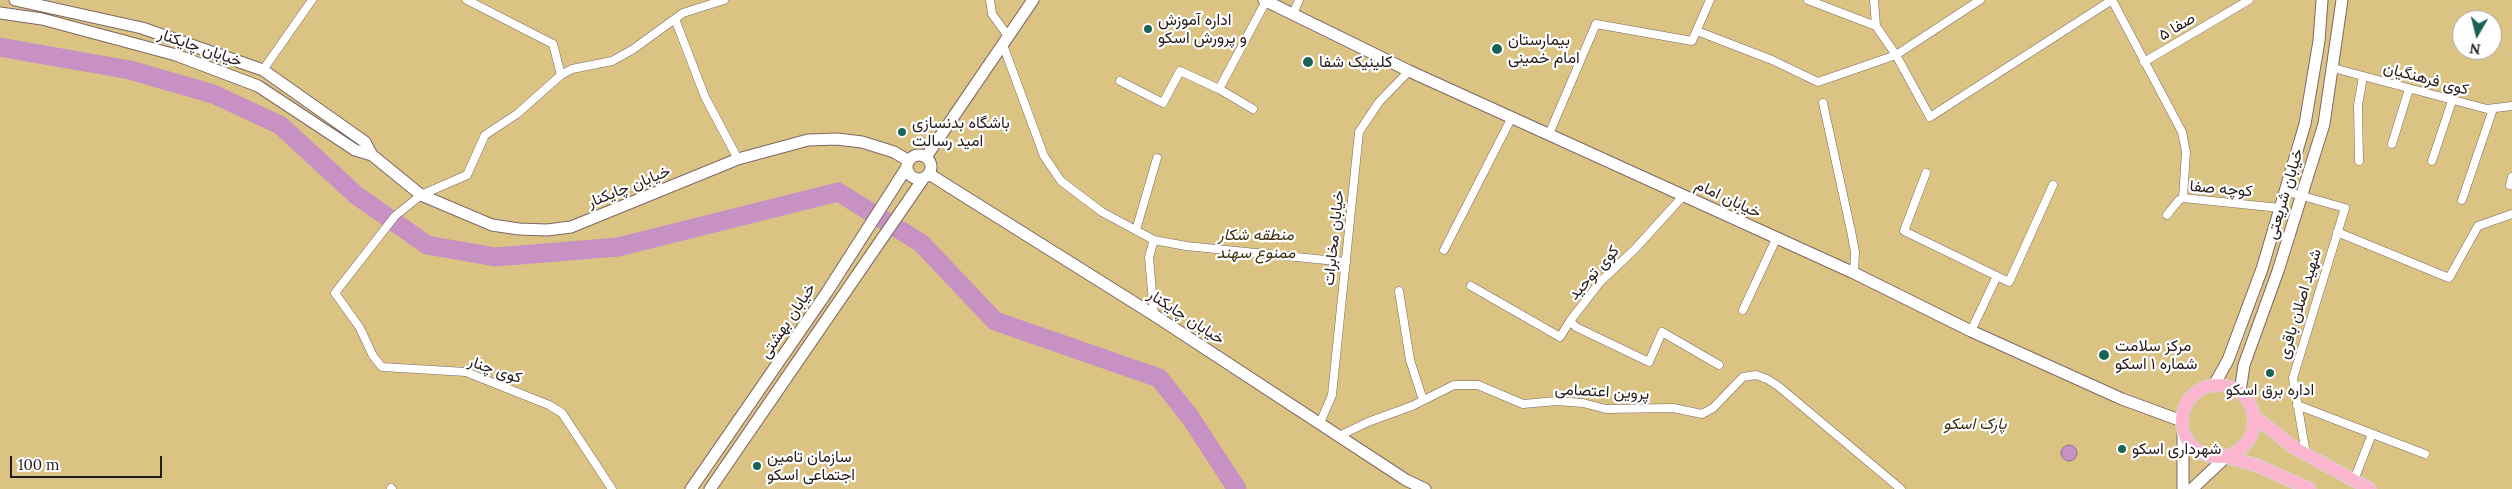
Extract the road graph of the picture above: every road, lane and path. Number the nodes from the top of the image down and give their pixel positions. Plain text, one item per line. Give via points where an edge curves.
1 (15, 0) edge
2 (312, 0) edge
3 (467, 0) edge
4 (724, 0) edge
5 (990, 0) edge
6 (1033, 0) edge
7 (1265, 0) edge
8 (1299, 0) edge
9 (1710, 0) edge
10 (1808, 0) edge
11 (1874, 0) edge
12 (1980, 0) edge
13 (2112, 0) edge
14 (2250, 0) edge
15 (2322, 0) edge
16 (2342, 0) edge
17 (0, 13) edge
18 (1293, 14) junction
19 (675, 19) junction
20 (1876, 26) junction
21 (1697, 31) junction
22 (1006, 41) junction
23 (2319, 41) junction
24 (2337, 43) junction
25 (1896, 54) junction
26 (2144, 62) junction
27 (2333, 68) junction
28 (263, 70) junction
29 (1409, 71) junction
30 (561, 75) junction
31 (2363, 77) junction
32 (1120, 81) dead end
33 (1219, 89) junction
34 (2409, 89) junction
35 (2452, 101) junction
36 (1823, 103) dead end
37 (2512, 106) edge
38 (1253, 109) dead end
39 (2493, 109) junction
40 (1512, 117) junction
41 (1549, 134) junction
42 (2392, 144) dead end
43 (372, 155) junction
44 (926, 157) junction
45 (1157, 158) dead end
46 (738, 159) junction
47 (2360, 161) dead end
48 (2432, 161) dead end
49 (908, 164) junction
50 (1926, 173) dead end
51 (926, 177) junction
52 (2053, 185) dead end
53 (2285, 191) junction
54 (421, 195) junction
55 (2302, 195) junction
56 (1683, 196) junction
57 (2183, 198) junction
58 (2462, 200) dead end
59 (2280, 208) junction
60 (2167, 214) dead end
61 (2512, 214) edge
62 (1136, 230) junction
63 (2337, 232) junction
64 (1776, 239) junction
65 (1154, 240) junction
66 (1444, 250) dead end
67 (1346, 262) junction
68 (1854, 273) junction
69 (1997, 276) junction
70 (1471, 286) dead end
71 (1400, 290) dead end
72 (1743, 310) dead end
73 (1154, 315) junction
74 (1570, 321) junction
75 (1971, 331) junction
76 (1719, 365) dead end
77 (2214, 386) junction
78 (2240, 392) junction
79 (1423, 400) junction
80 (2297, 405) junction
81 (2254, 416) junction
82 (1320, 423) junction
83 (2182, 426) junction
84 (2372, 434) junction
85 (1339, 436) junction
86 (2306, 454) junction
87 (2425, 454) dead end
88 (2226, 457) junction
89 (2354, 480) junction
90 (612, 489) edge
91 (691, 489) edge
92 (710, 489) edge
93 (1424, 489) edge
94 (1901, 489) edge
95 (2184, 489) edge
96 (2192, 489) edge
97 (2309, 489) edge
98 (2370, 489) edge

1 - 28 main road, خیابان چایکنار via 142,28
2 - 28 street
3 - 30 street via 553,44
4 - 19 street via 683,13
5 - 22 street via 992,14
6 - 22 main road
7 - 18 main road, خیابان امام
7 - 33 street
8 - 18 street
9 - 21 street
10 - 20 street
11 - 20 street
12 - 25 street
13 - 25 street via 1930,118
13 - 26 street
14 - 26 street, صفا ۵
15 - 23 main road, خیابان شریعتی
16 - 24 main road, خیابان شریعتی
17 - 43 main road, خیابان چایکنار via 42,19 135,43 240,79 258,86 355,150
18 - 29 main road, خیابان امام
19 - 30 street via 612,62 572,69
19 - 46 street via 706,97
20 - 25 street
21 - 25 street via 1818,82
21 - 41 street via 1692,41 1596,24
22 - 44 main road
22 - 62 street via 1044,156 1062,181 1102,212
23 - 24 main road
23 - 53 main road, خیابان شریعتی via 2305,124
24 - 27 main road, خیابان شریعتی
26 - 57 street via 2182,132 2185,144
27 - 31 street, کوی فرهنگیان
27 - 55 main road, خیابان شریعتی via 2324,124
28 - 43 main road, خیابان چایکنار via 365,142
29 - 40 main road, خیابان امام
29 - 67 street, خیابان مخابرات via 1379,102 1359,132
30 - 54 street via 517,114 485,135 467,175
31 - 34 street, کوی فرهنگیان
31 - 47 street via 2358,105
32 - 33 street via 1163,103 1180,71
33 - 38 street
34 - 35 street, کوی فرهنگیان
34 - 42 street
35 - 39 street, کوی فرهنگیان
35 - 48 street
36 - 68 street via 1851,231
37 - 39 street, کوی فرهنگیان
39 - 58 street
40 - 41 main road, خیابان امام
40 - 66 street
41 - 56 main road, خیابان امام
43 - 54 main road, خیابان چایکنار
44 - 49 main road via 915,156
44 - 51 main road via 931,167
45 - 62 street
46 - 49 main road, خیابان چایکنار via 808,140 836,139 862,142 894,152
46 - 54 main road, خیابان چایکنار via 607,214 572,227 547,230 492,224
49 - 51 main road via 912,177
49 - 91 main road, خیابان بهشتی via 827,292
50 - 69 street via 1904,231
51 - 73 main road, خیابان چایکنار
51 - 92 main road, خیابان بهشتی
52 - 69 street via 2009,282
53 - 55 street
53 - 59 main road, خیابان شریعتی
54 - 90 street, کوی چنار via 396,216 335,293 360,328 373,356 382,367 466,372 549,405 562,413
55 - 63 street, شهید اصلان باقری via 2345,208
55 - 78 main road, خیابان شریعتی via 2244,365
56 - 64 main road, خیابان امام
56 - 74 street, کوی توحید via 1600,282
57 - 59 street, کوچه صفا
57 - 60 street, کوچه صفا
59 - 77 main road, خیابان شریعتی via 2262,269 2228,360
61 - 63 street via 2478,226 2450,278
62 - 65 street
63 - 80 street, شهید اصلان باقری via 2293,378
64 - 68 main road, خیابان امام
64 - 72 street
65 - 67 street
65 - 73 street via 1149,257
67 - 82 street, خیابان مخابرات via 1332,395
68 - 75 main road, خیابان امام
69 - 75 street
70 - 74 street via 1560,336
71 - 79 street via 1410,360
73 - 82 main road, خیابان چایکنار
74 - 76 street, کوی توحید via 1649,362 1662,332
75 - 83 main road, خیابان امام
77 - 78 main road
77 - 83 main road via 2195,394 2183,411
78 - 81 main road
79 - 85 street, پروین اعتصامی
79 - 94 street, پروین اعتصامی via 1454,385 1478,385 1523,404 1583,402 1606,409 1673,408 1702,414 1743,378 1756,375 1767,379
80 - 84 street
80 - 86 street, شهید اصلان باقری
81 - 86 main road
81 - 88 main road via 2248,442
82 - 85 main road, خیابان چایکنار
83 - 88 main road via 2188,442 2204,455
83 - 95 main road
84 - 87 street
84 - 89 street
85 - 93 main road, خیابان چایکنار
86 - 89 main road
88 - 96 main road
88 - 97 main road via 2256,465
89 - 98 main road

